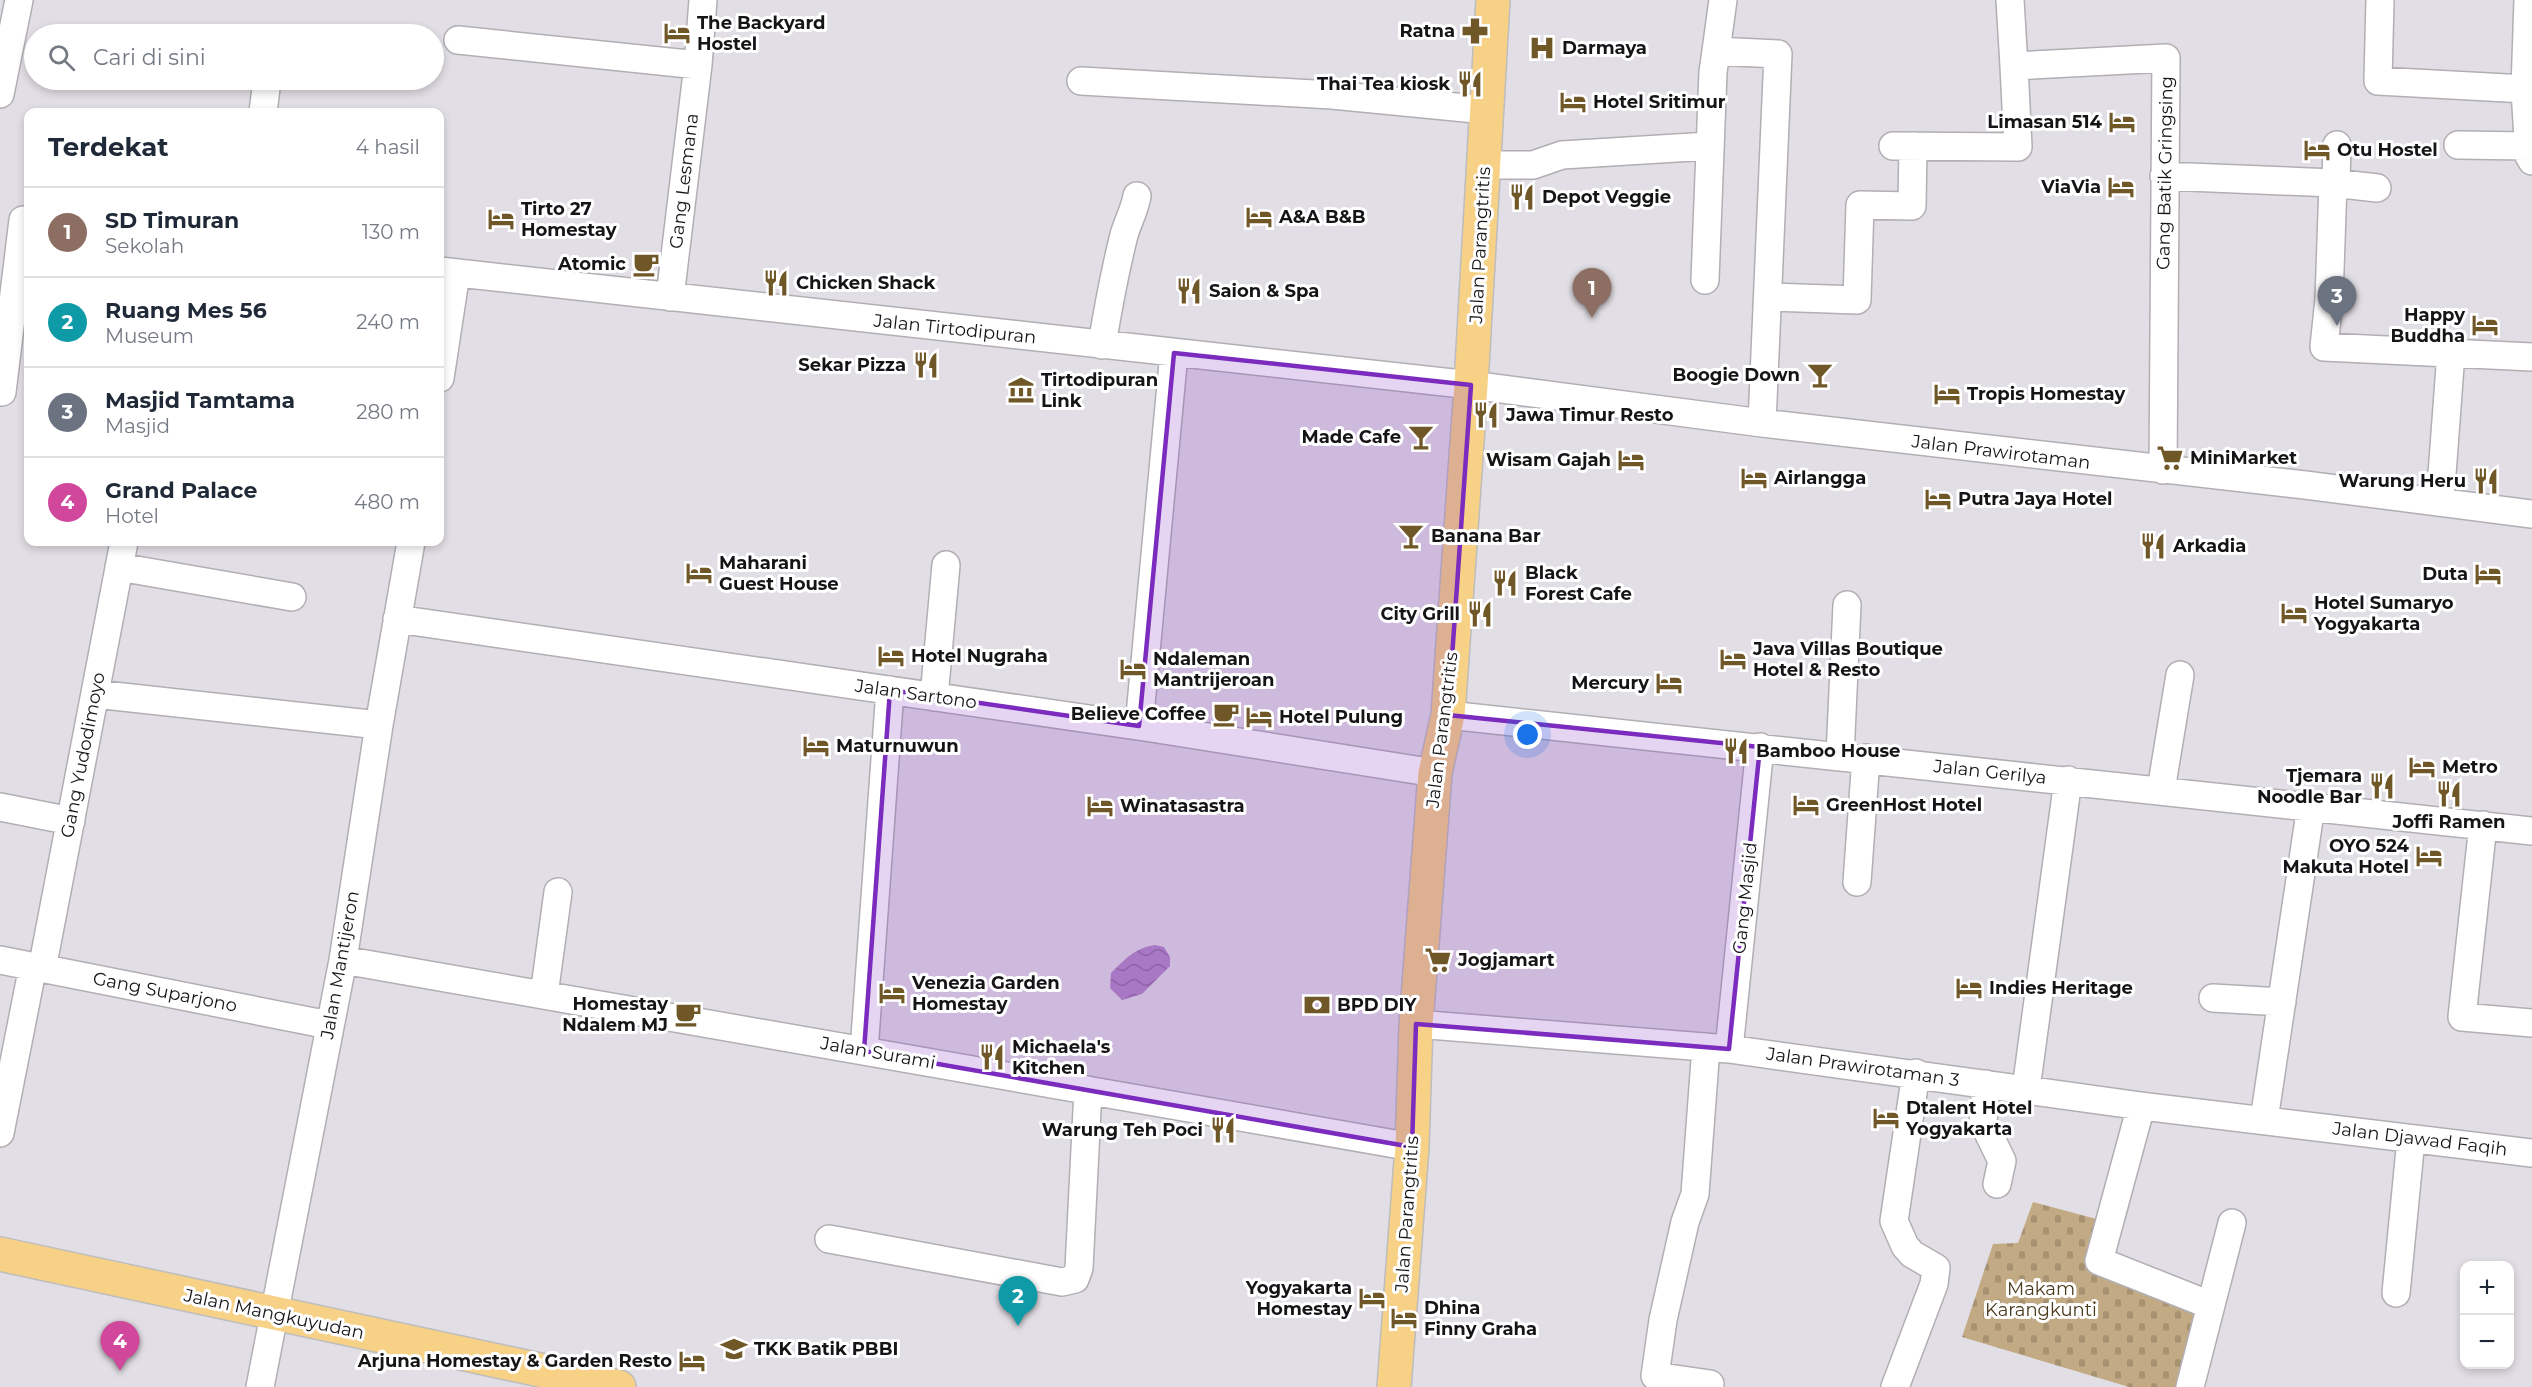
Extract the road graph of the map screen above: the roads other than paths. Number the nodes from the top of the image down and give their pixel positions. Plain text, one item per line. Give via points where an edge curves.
1 (19, 0) edge
2 (703, 0) edge
3 (1492, 0) edge
4 (1723, 0) edge
5 (2010, 0) edge
6 (2380, 0) edge
7 (2528, 0) edge
8 (458, 40) dead end
9 (1716, 51) junction
10 (2529, 55) edge
11 (698, 65) junction
12 (2014, 66) junction
13 (1081, 81) dead end
14 (2525, 89) junction
15 (266, 90) edge
16 (0, 94) edge
17 (264, 108) edge
18 (1486, 110) junction
19 (2337, 145) dead end
20 (2458, 145) dead end
21 (1709, 146) junction
22 (2530, 153) edge
23 (1485, 165) junction
24 (2164, 176) junction
25 (2334, 183) junction
26 (2377, 188) dead end
27 (1137, 196) dead end
28 (17, 219) edge
29 (448, 272) edge
30 (1705, 280) dead end
31 (670, 297) junction
32 (1768, 297) junction
33 (444, 325) edge
34 (1102, 345) junction
35 (1174, 353) junction
36 (2451, 353) junction
37 (2532, 357) edge
38 (1471, 385) junction
39 (2, 392) dead end
40 (1762, 423) junction
41 (2163, 470) junction
42 (2440, 501) junction
43 (2532, 514) edge
44 (410, 546) edge
45 (122, 554) edge
46 (946, 566) dead end
47 (292, 597) dead end
48 (1847, 605) dead end
49 (397, 619) junction
50 (2180, 675) dead end
51 (890, 690) junction
52 (95, 694) junction
53 (934, 697) junction
54 (1448, 715) junction
55 (379, 725) junction
56 (1139, 726) junction
57 (1760, 747) junction
58 (1853, 757) junction
59 (1435, 773) junction
60 (2068, 780) junction
61 (2161, 790) junction
62 (2311, 806) junction
63 (0, 807) edge
64 (71, 821) junction
65 (2483, 825) junction
66 (2532, 831) edge
67 (1857, 882) dead end
68 (558, 892) dead end
69 (0, 960) edge
70 (343, 960) junction
71 (38, 967) junction
72 (544, 995) junction
73 (2213, 998) dead end
74 (2282, 1002) junction
75 (2532, 1023) edge
76 (1416, 1024) junction
77 (329, 1025) junction
78 (1718, 1048) junction
79 (864, 1051) junction
80 (1916, 1073) junction
81 (1986, 1084) junction
82 (2026, 1089) junction
83 (1088, 1090) junction
84 (2141, 1106) junction
85 (2264, 1120) junction
86 (2308, 1125) joint
87 (0, 1133) edge
88 (2411, 1139) junction
89 (1412, 1147) junction
90 (2532, 1153) edge
91 (1997, 1184) dead end
92 (2232, 1223) dead end
93 (829, 1239) dead end
94 (0, 1254) edge
95 (2396, 1293) dead end
96 (2210, 1305) junction
97 (273, 1314) junction
98 (260, 1387) edge
99 (618, 1387) edge
100 (1394, 1387) edge
101 (1710, 1387) edge
102 (1895, 1387) edge
103 (2190, 1387) edge

1 - 16 street
2 - 11 street, Gang Lesmana
3 - 18 main road, Jalan Parangtritis
4 - 9 street
5 - 12 street
6 - 14 street via 2378,81
7 - 10 street
8 - 11 street
9 - 21 street
9 - 32 street via 1778,54
10 - 14 street
11 - 31 street, Gang Lesmana
12 - 24 street, Gang Batik Gringsing via 2166,58
12 - 32 street via 2018,147 1903,146 1912,206 1860,205 1857,300
13 - 18 street via 1286,91
14 - 22 street
15 - 17 street
18 - 23 main road, Jalan Parangtritis
19 - 25 street
20 - 22 street
21 - 23 street via 1563,155 1533,165
21 - 30 street
23 - 38 main road, Jalan Parangtritis
24 - 25 street
24 - 41 street, Gang Batik Gringsing
25 - 26 street
25 - 36 street via 2324,346
27 - 34 street via 1134,216 1121,247
28 - 39 street
29 - 31 street, Jalan Tirtodipuran
29 - 33 street
31 - 34 street, Jalan Tirtodipuran
32 - 40 street
34 - 35 street, Jalan Tirtodipuran
35 - 38 street, Jalan Tirtodipuran
35 - 56 street
36 - 37 street
36 - 42 street
38 - 40 street, Jalan Prawirotaman
38 - 54 main road, Jalan Parangtritis
40 - 41 street, Jalan Prawirotaman
41 - 42 street, Jalan Prawirotaman
42 - 43 street, Jalan Prawirotaman
44 - 49 street, Jalan Mantijeron
45 - 47 street
45 - 52 street, Gang Yudodimoyo
46 - 53 street
48 - 58 street
49 - 51 street, Jalan Sartono
49 - 55 street, Jalan Mantijeron
50 - 61 street
51 - 53 street, Jalan Sartono
51 - 79 street
52 - 55 street
52 - 64 street, Gang Yudodimoyo
53 - 56 street, Jalan Sartono
54 - 57 street, Jalan Gerilya
54 - 59 main road, Jalan Parangtritis
55 - 70 street, Jalan Mantijeron
56 - 59 street, Jalan Sartono
57 - 58 street, Jalan Gerilya
57 - 78 street, Gang Masjid
58 - 60 street, Jalan Gerilya
58 - 67 street
59 - 76 main road, Jalan Parangtritis
60 - 61 street, Jalan Gerilya
60 - 82 street
61 - 62 street, Jalan Gerilya
62 - 65 street, Jalan Gerilya
62 - 74 street
63 - 64 street
64 - 71 street, Gang Yudodimoyo
65 - 66 street, Jalan Gerilya
65 - 75 street via 2462,1017
68 - 72 street
69 - 71 street, Gang Suparjono
70 - 72 street, Jalan Surami
70 - 77 street, Jalan Mantijeron
71 - 77 street, Gang Suparjono
71 - 87 street, Gang Yudodimoyo
72 - 79 street, Jalan Surami
73 - 74 street
74 - 85 street
76 - 78 street, Jalan Prawirotaman 3
76 - 89 main road, Jalan Parangtritis
77 - 97 street, Jalan Mantijeron
78 - 80 street, Jalan Prawirotaman 3
78 - 101 street, Gang Masjid via 1695,1194 1685,1222 1655,1376
79 - 83 street, Jalan Surami
80 - 81 street, Jalan Prawirotaman 3
80 - 102 street via 1894,1221 1912,1254 1936,1268 1934,1284
81 - 82 street, Jalan Prawirotaman 3
81 - 91 street via 1983,1122 2002,1161
82 - 84 street, Jalan Prawirotaman 3
83 - 89 street, Jalan Surami
83 - 93 street via 1079,1268 1075,1279 1062,1282
84 - 85 street, Jalan Prawirotaman 3
84 - 96 street via 2099,1261
85 - 86 street, Jalan Prawirotaman 3
86 - 88 street, Jalan Djawad Faqih
88 - 90 street, Jalan Djawad Faqih
88 - 95 street
89 - 100 main road, Jalan Parangtritis
92 - 96 street
94 - 97 main road, Jalan Mangkuyudan
96 - 103 street
97 - 98 street, Jalan Mantijeron
97 - 99 main road, Jalan Mangkuyudan

